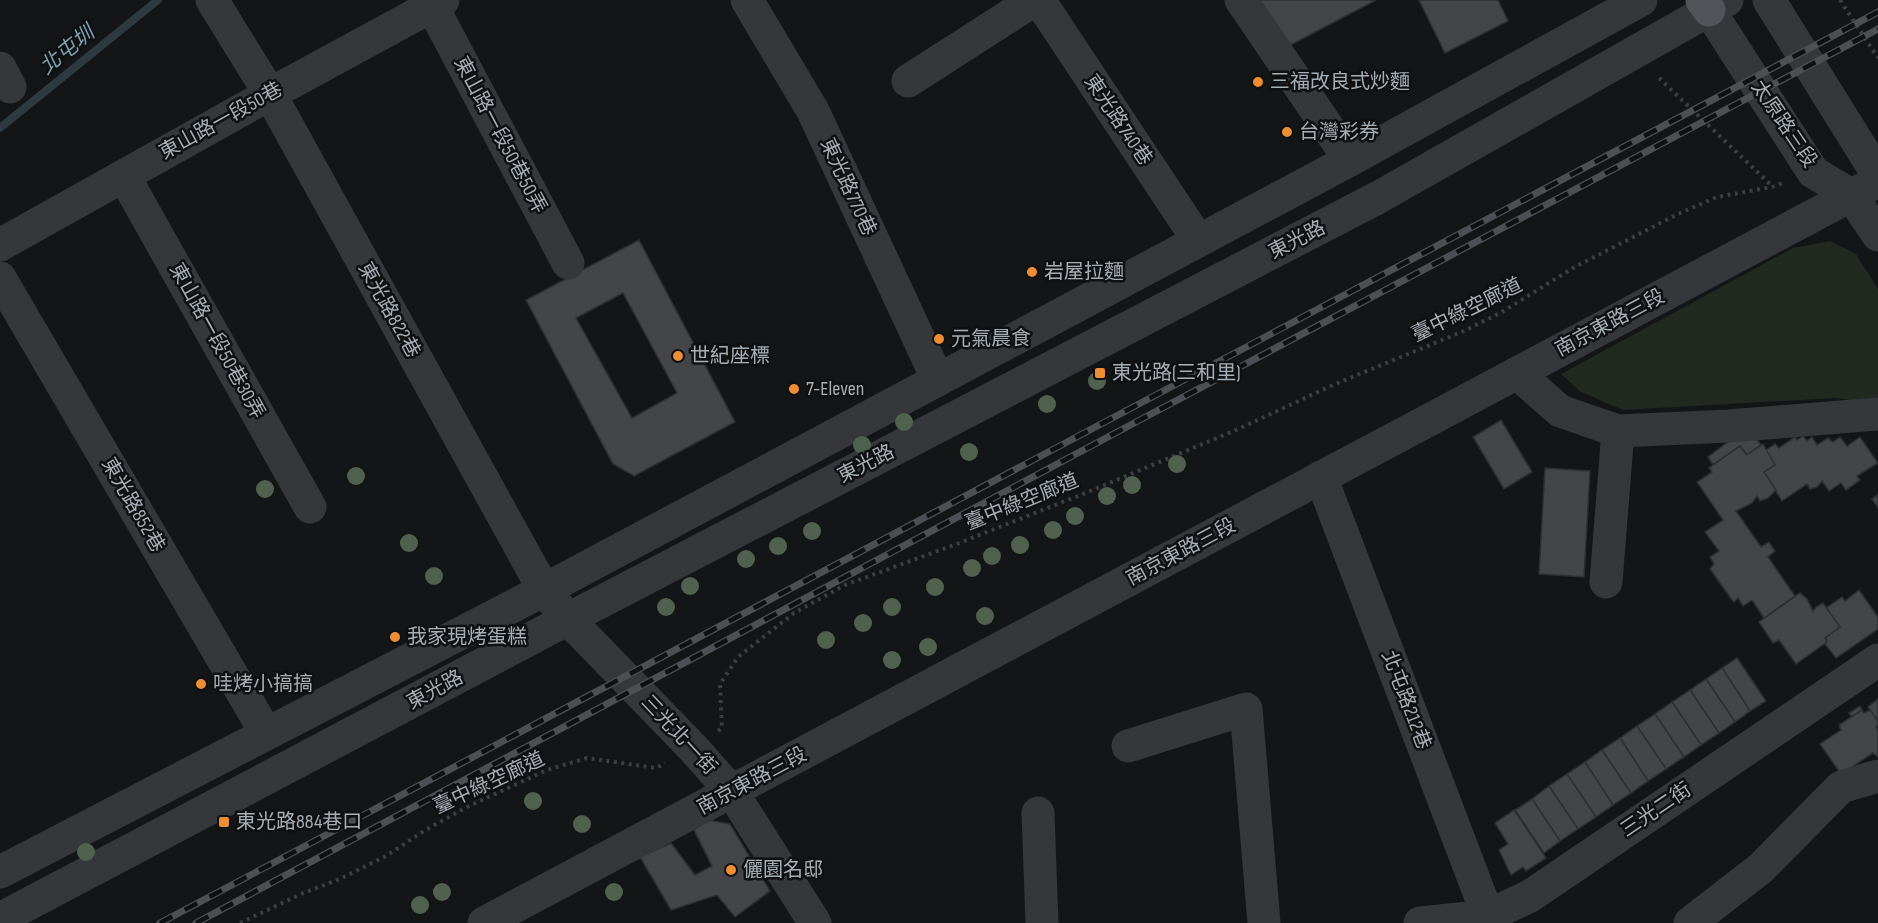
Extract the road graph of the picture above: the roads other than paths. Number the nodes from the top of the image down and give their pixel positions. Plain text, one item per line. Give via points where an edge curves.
1 (212, 0) edge
2 (747, 0) edge
3 (1034, 0) edge
4 (1039, 0) edge
5 (1241, 0) edge
6 (1641, 0) edge
7 (1768, 0) edge
8 (433, 2) edge
9 (1712, 3) edge
10 (908, 81) dead end
11 (270, 94) junction
12 (1350, 160) junction
13 (1878, 175) edge
14 (124, 176) junction
15 (1865, 188) edge
16 (1878, 236) edge
17 (1198, 240) junction
18 (0, 245) edge
19 (568, 263) dead end
20 (0, 278) edge
21 (1516, 373) junction
22 (938, 380) junction
23 (1878, 414) edge
24 (1618, 431) junction
25 (1321, 477) junction
26 (310, 507) dead end
27 (1606, 582) dead end
28 (544, 590) junction
29 (568, 619) junction
30 (1878, 660) edge
31 (266, 733) junction
32 (1128, 746) dead end
33 (1878, 776) edge
34 (732, 792) junction
35 (1038, 813) dead end
36 (0, 872) edge
37 (0, 919) edge
38 (1488, 920) edge
39 (484, 923) edge
40 (815, 923) edge
41 (1042, 923) edge
42 (1264, 923) edge
43 (1420, 923) edge
44 (1690, 923) edge

1 - 11 street, 東光路822巷
2 - 22 street, 東光路770巷 via 813,111
3 - 10 street
4 - 17 street, 東光路740巷
5 - 12 street
6 - 12 street, 東光路
7 - 13 street
8 - 11 street, 東山路一段50巷
8 - 19 street, 東山路一段50巷50弄
9 - 15 street, 太原路三段 via 1813,172
9 - 29 street, 東光路 via 1379,197
11 - 14 street, 東山路一段50巷
11 - 28 street, 東光路822巷
12 - 17 street, 東光路
14 - 18 street, 東山路一段50巷
14 - 26 street, 東山路一段50巷30弄
15 - 16 street, 太原路三段
15 - 21 street, 南京東路三段
17 - 22 street, 東光路
20 - 31 street, 東光路852巷
21 - 24 street via 1560,411
21 - 25 street, 南京東路三段
22 - 28 street, 東光路
23 - 24 street
24 - 27 street
25 - 34 street, 南京東路三段
25 - 38 street, 北屯路212巷
28 - 29 street, 東光路822巷
28 - 31 street, 東光路
29 - 34 street, 三光北一街
29 - 37 street, 東光路
30 - 38 street, 三光二街 via 1530,896
31 - 36 street, 東光路
32 - 42 street via 1246,709
33 - 44 street via 1841,787 1761,868
34 - 39 street, 南京東路三段
34 - 40 street, 三光北一街
35 - 41 street
38 - 43 street, 三光二街

